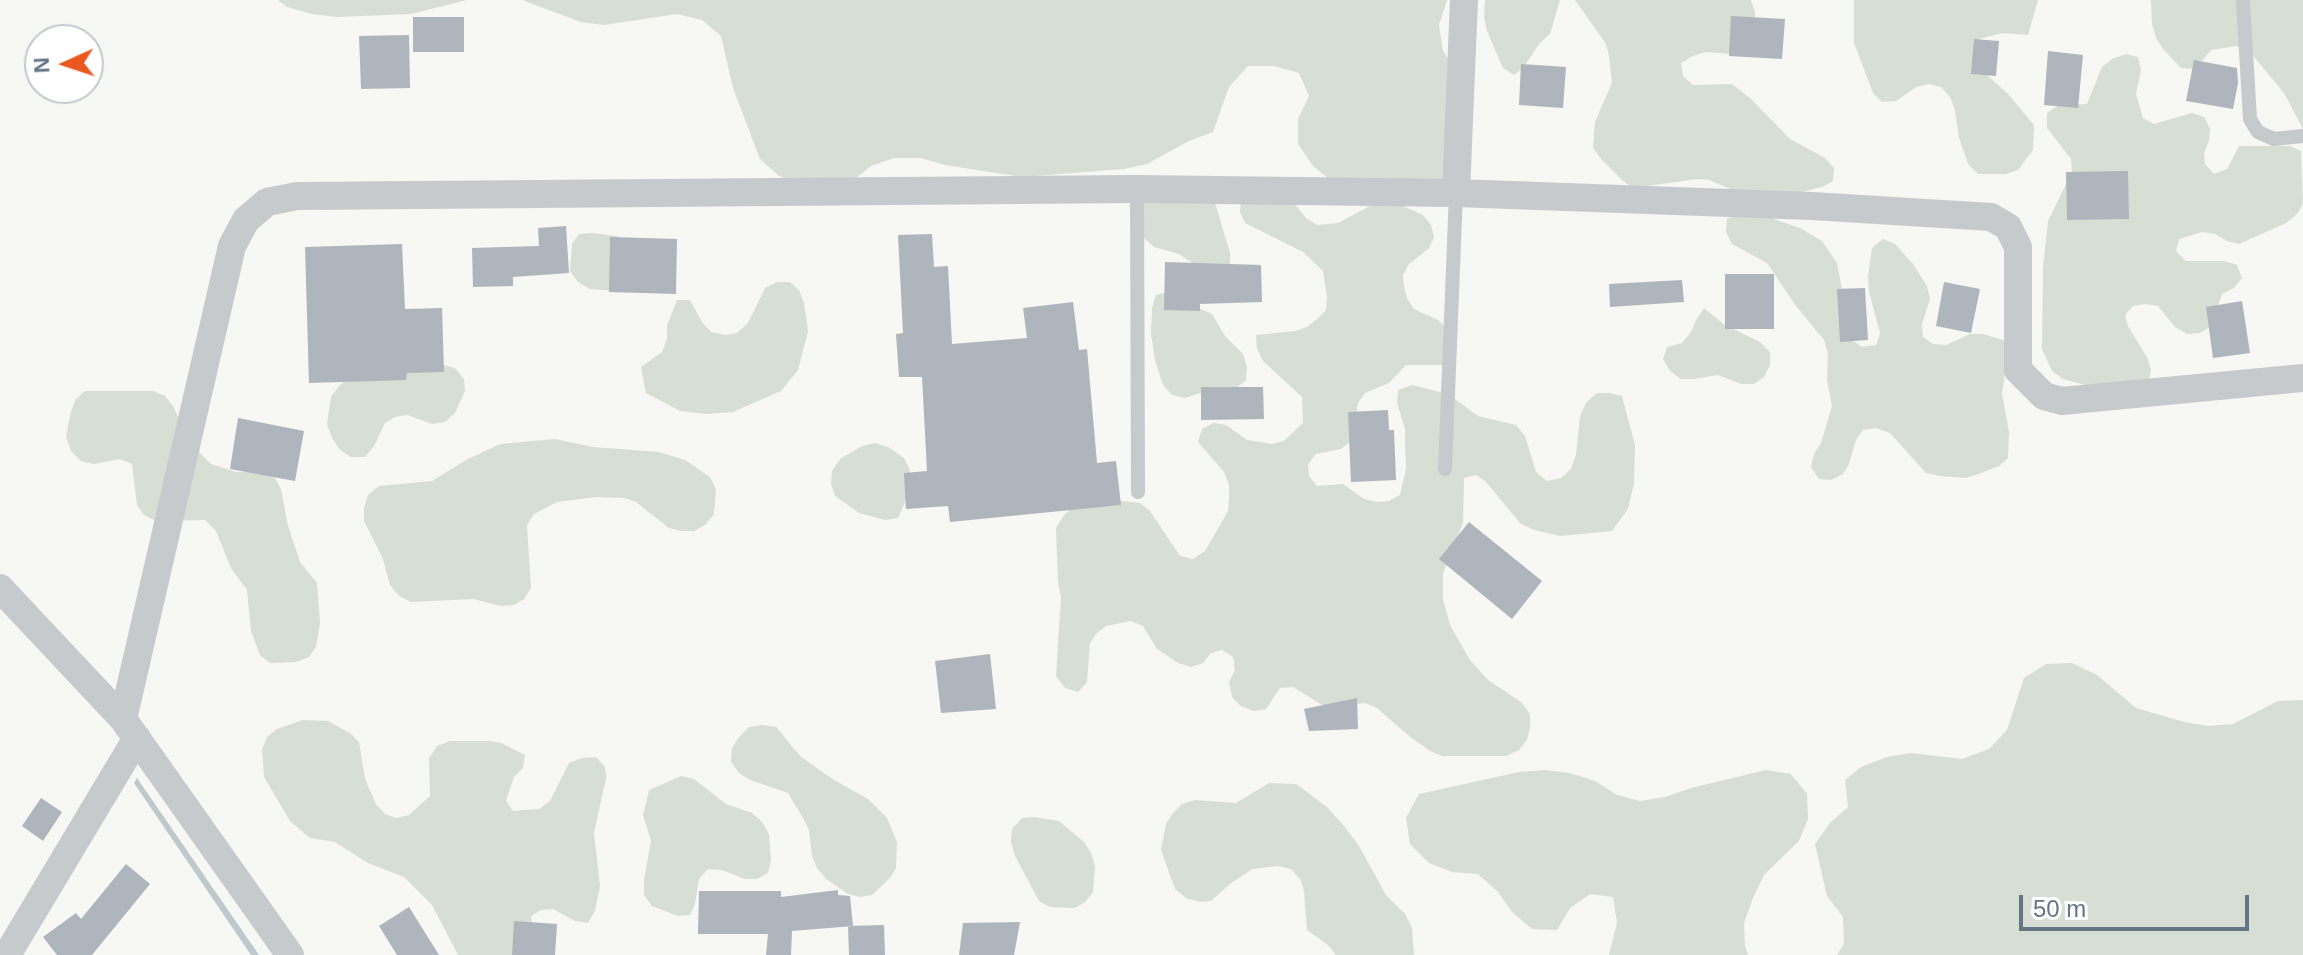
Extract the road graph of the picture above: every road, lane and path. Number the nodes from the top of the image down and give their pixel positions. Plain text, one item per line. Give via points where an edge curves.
1 (1464, 0) edge
2 (2243, 0) edge
3 (2303, 136) edge
4 (1137, 189) junction
5 (1456, 193) junction
6 (2303, 378) edge
7 (1445, 469) dead end
8 (1138, 492) dead end
9 (0, 588) edge
10 (130, 729) junction
11 (7, 955) edge
12 (290, 955) edge

1 - 5 street
2 - 3 lane via 2250,119 2258,132 2274,139
4 - 5 street
4 - 8 lane
4 - 10 street via 297,196 267,202 246,220 232,246
5 - 6 street via 1991,217 2008,227 2018,247 2018,370 2044,396 2062,401
5 - 7 lane
9 - 10 street
10 - 11 street
10 - 12 street

